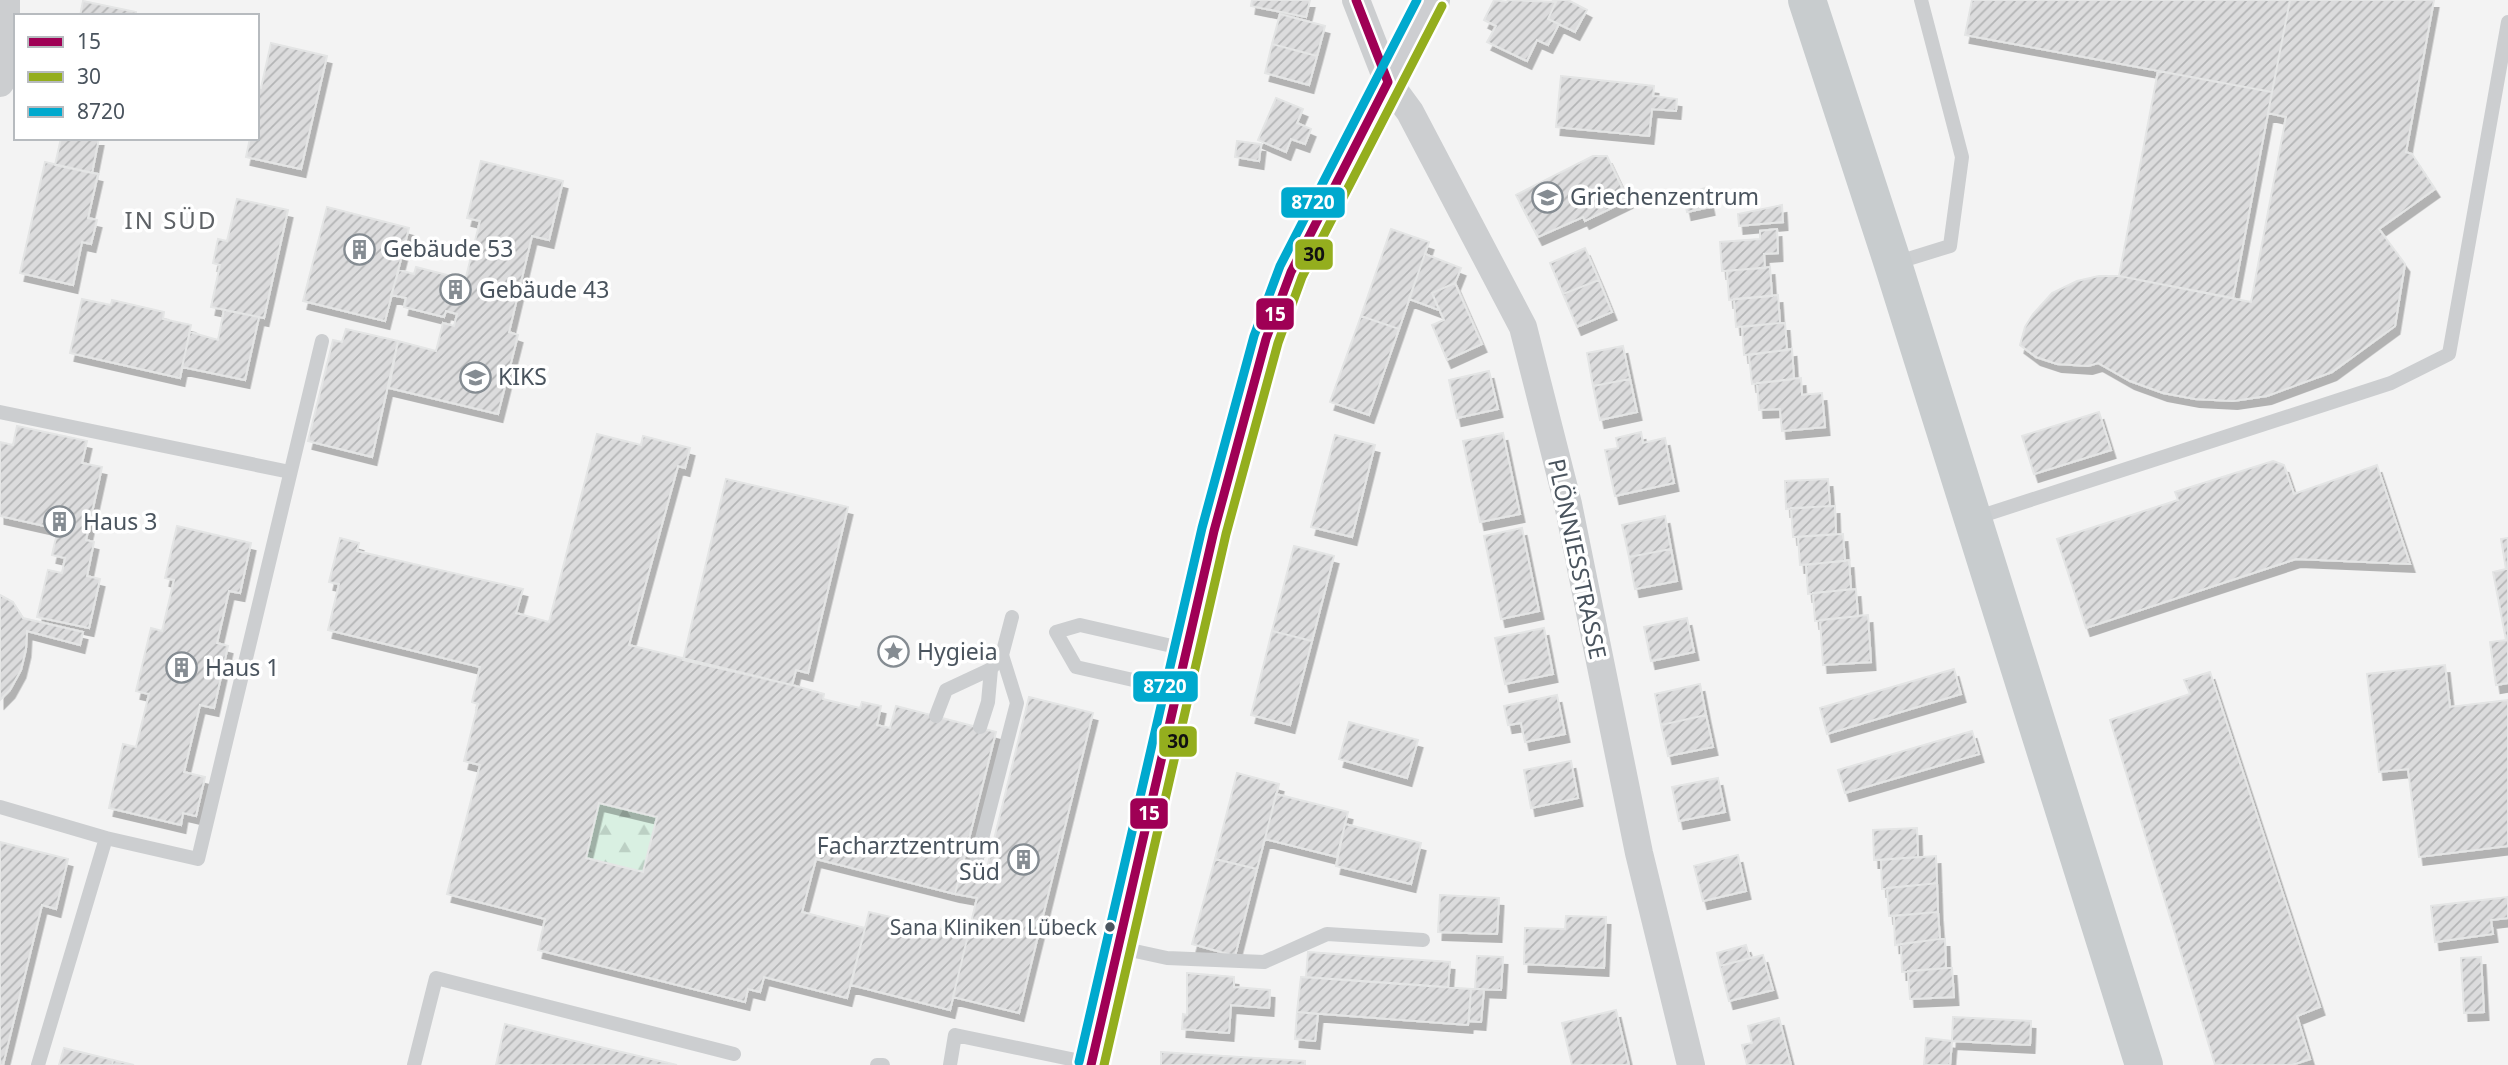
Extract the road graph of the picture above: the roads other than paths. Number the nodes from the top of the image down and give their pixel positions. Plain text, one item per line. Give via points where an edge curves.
1 (6, 0) edge
2 (1356, 0) edge
3 (1430, 0) edge
4 (1807, 0) edge
5 (1921, 0) edge
6 (2508, 22) edge
7 (1388, 82) junction
8 (0, 83) edge
9 (1893, 264) junction
10 (322, 341) dead end
11 (0, 412) edge
12 (290, 472) junction
13 (1973, 518) junction
14 (1012, 617) dead end
15 (1187, 649) junction
16 (1002, 654) junction
17 (991, 669) junction
18 (1179, 690) junction
19 (936, 716) dead end
20 (980, 727) dead end
21 (0, 807) edge
22 (106, 838) junction
23 (976, 862) dead end
24 (1423, 940) dead end
25 (1119, 947) junction
26 (734, 1054) dead end
27 (1091, 1064) edge
28 (38, 1065) edge
29 (415, 1065) edge
30 (877, 1065) edge
31 (883, 1065) edge
32 (950, 1065) edge
33 (1691, 1065) edge
34 (2144, 1065) edge

1 - 8 street via 6,73
2 - 7 street, PLÖNNIESSTRASSE
3 - 7 main road
4 - 9 main road
5 - 9 lane via 1962,158 1950,246
6 - 13 lane via 2449,354 2391,383
7 - 15 main road via 1291,272 1266,339
7 - 33 street, PLÖNNIESSTRASSE via 1410,113 1523,327 1568,504 1639,853
9 - 13 main road
10 - 12 lane
11 - 12 lane
12 - 22 lane via 198,859
13 - 34 main road
14 - 16 lane
15 - 18 main road
15 - 18 lane via 1080,625 1056,632 1076,667
16 - 17 lane
16 - 23 lane via 1017,703
17 - 19 lane via 946,690
17 - 20 lane
18 - 25 main road
21 - 22 lane
22 - 28 lane
24 - 25 lane via 1328,934 1264,962 1167,958
25 - 27 main road
26 - 29 lane via 436,978
27 - 32 lane via 955,1035
30 - 31 lane

